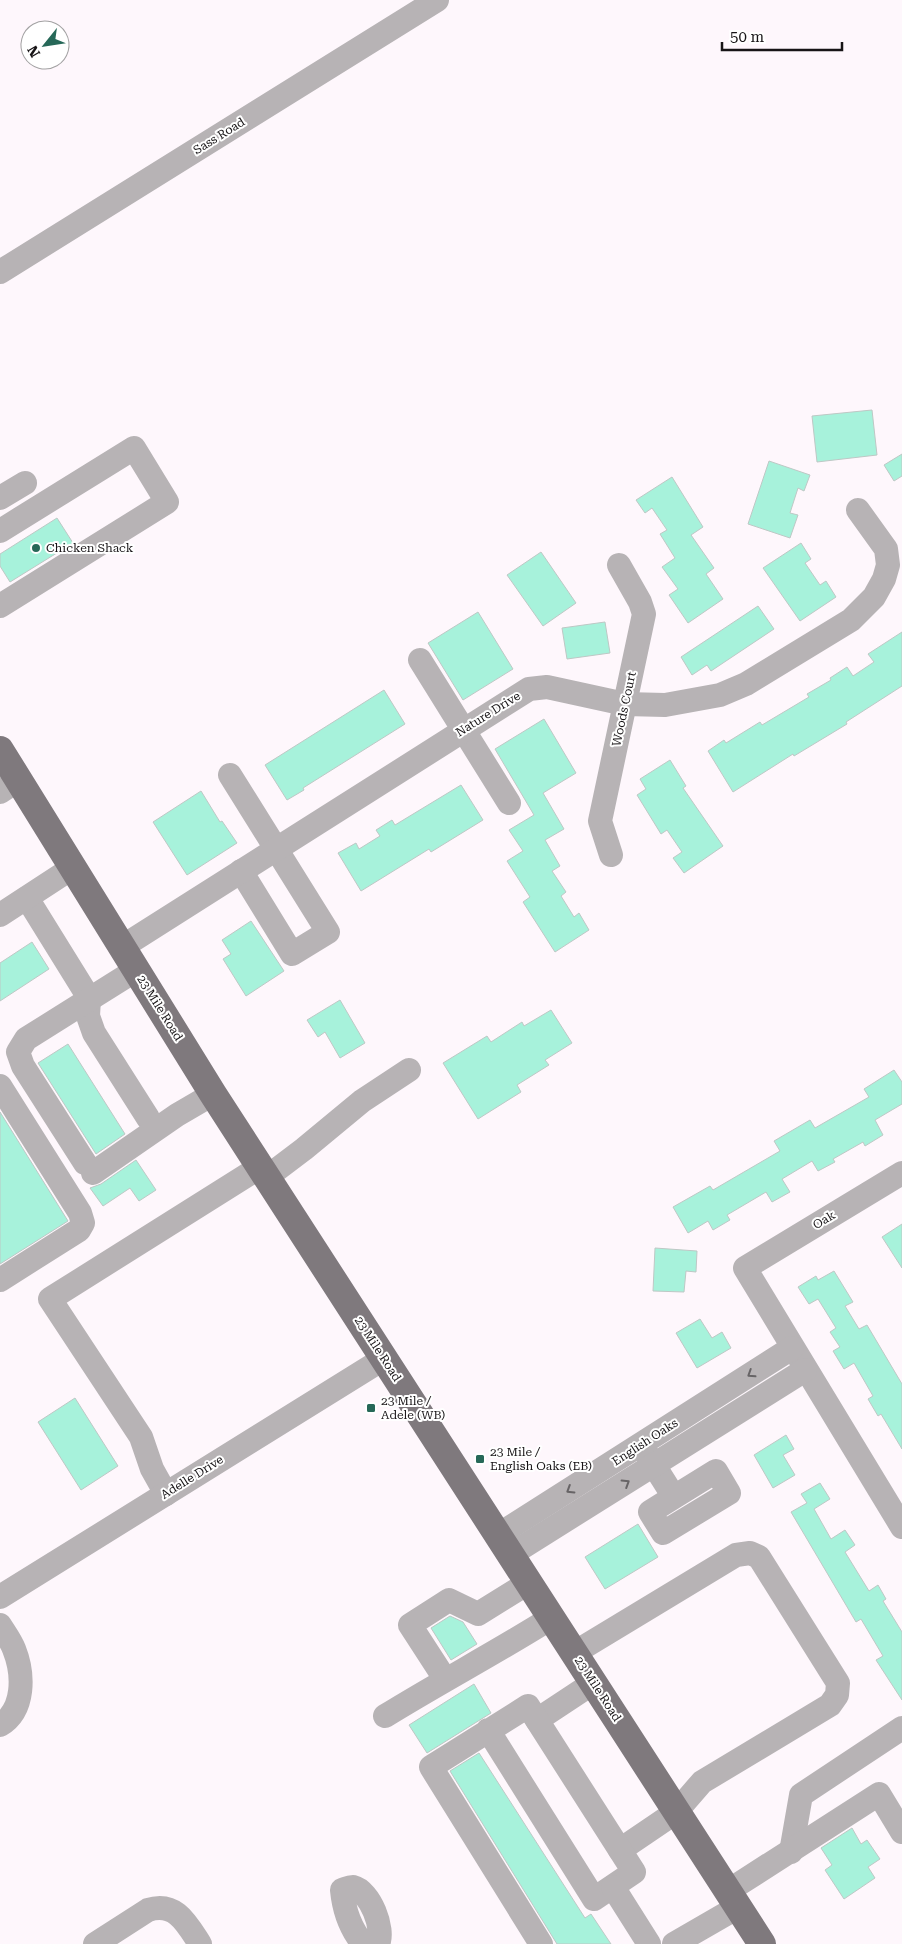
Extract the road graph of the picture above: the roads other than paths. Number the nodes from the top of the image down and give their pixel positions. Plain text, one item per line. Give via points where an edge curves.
1 (425, 3) edge
2 (0, 272) edge
3 (25, 483) dead end
4 (0, 498) edge
5 (858, 510) dead end
6 (0, 530) edge
7 (620, 565) dead end
8 (0, 606) edge
9 (420, 660) dead end
10 (625, 704) junction
11 (463, 730) junction
12 (0, 750) edge
13 (230, 775) dead end
14 (9, 786) edge
15 (508, 803) dead end
16 (277, 850) junction
17 (612, 855) dead end
18 (72, 868) junction
19 (241, 871) junction
20 (27, 898) junction
21 (0, 915) edge
22 (122, 947) junction
23 (136, 970) junction
24 (89, 998) junction
25 (409, 1070) dead end
26 (0, 1086) edge
27 (214, 1094) junction
28 (148, 1118) dead end
29 (263, 1172) junction
30 (902, 1173) edge
31 (0, 1280) edge
32 (792, 1348) junction
33 (383, 1359) junction
34 (805, 1370) junction
35 (641, 1445) junction
36 (654, 1465) junction
37 (166, 1494) junction
38 (674, 1496) dead end
39 (902, 1527) edge
40 (504, 1545) junction
41 (528, 1582) junction
42 (0, 1597) edge
43 (551, 1618) junction
44 (0, 1625) edge
45 (574, 1653) junction
46 (445, 1679) junction
47 (593, 1682) junction
48 (385, 1716) dead end
49 (537, 1720) junction
50 (0, 1726) edge
51 (902, 1728) edge
52 (488, 1730) junction
53 (676, 1812) junction
54 (902, 1832) edge
55 (620, 1850) junction
56 (790, 1852) junction
57 (613, 1887) junction
58 (733, 1899) junction
59 (95, 1944) edge
60 (200, 1944) edge
61 (363, 1944) edge
62 (378, 1944) edge
63 (541, 1944) edge
64 (649, 1944) edge
65 (674, 1944) edge
66 (762, 1944) edge

1 - 2 street, Sass Road
3 - 4 street
5 - 10 street, Nature Drive via 886,549 888,565 874,597 851,620 746,684 720,695 665,705
6 - 8 street via 134,448 167,502
7 - 10 street, Woods Court via 644,614
9 - 11 street
10 - 11 street, Nature Drive via 547,686 517,695
10 - 17 street, Woods Court via 600,821
11 - 15 street
11 - 16 street, Nature Drive
12 - 14 main road, 23 Mile Road
13 - 16 street
14 - 18 main road, 23 Mile Road
16 - 19 street, Nature Drive
16 - 19 street via 328,932 292,954
18 - 20 street
18 - 22 main road, 23 Mile Road
19 - 22 street, Nature Drive
20 - 21 street
20 - 24 street
22 - 23 main road, 23 Mile Road
23 - 24 street
23 - 27 main road, 23 Mile Road
24 - 27 street via 26,1039 18,1052 23,1066 89,1168
24 - 28 street via 88,1016 94,1033
25 - 29 street via 362,1101 304,1149
26 - 31 street via 80,1213 83,1223 79,1230
27 - 29 main road, 23 Mile Road
29 - 33 main road, 23 Mile Road
29 - 37 street via 50,1299 141,1437
30 - 32 street, Oak via 745,1268
32 - 34 street
32 -> 35 street, English Oaks
33 - 37 street, Adelle Drive
33 - 40 main road, 23 Mile Road
34 - 36 street, English Oaks
34 - 39 street
35 - 36 street
35 -> 40 street, English Oaks
36 - 38 street
40 -> 36 street, English Oaks
37 - 42 street, Adelle Drive
40 - 41 main road, 23 Mile Road
41 - 43 main road, 23 Mile Road
41 - 46 street via 478,1614 449,1600 410,1625
43 - 45 main road, 23 Mile Road
43 - 46 street
44 - 50 street via 14,1649 20,1681 16,1708
45 - 47 main road, 23 Mile Road
45 - 53 street via 736,1555 750,1553 759,1556 838,1683 837,1695 830,1705 702,1782
46 - 48 street
47 - 49 street
47 - 53 main road, 23 Mile Road
49 - 52 street via 528,1706
49 - 55 street
51 - 56 street via 801,1795
52 - 57 street via 594,1900
52 - 63 street via 431,1767
53 - 55 street
53 - 58 main road, 23 Mile Road
54 - 56 street via 878,1794
55 - 57 street via 634,1872
56 - 58 street
57 - 64 street
58 - 65 street
58 - 66 main road, 23 Mile Road
59 - 60 street via 148,1910 157,1908 167,1908 187,1924
61 - 62 street via 355,1935 344,1908 342,1890 348,1887 364,1895 371,1906 380,1930

